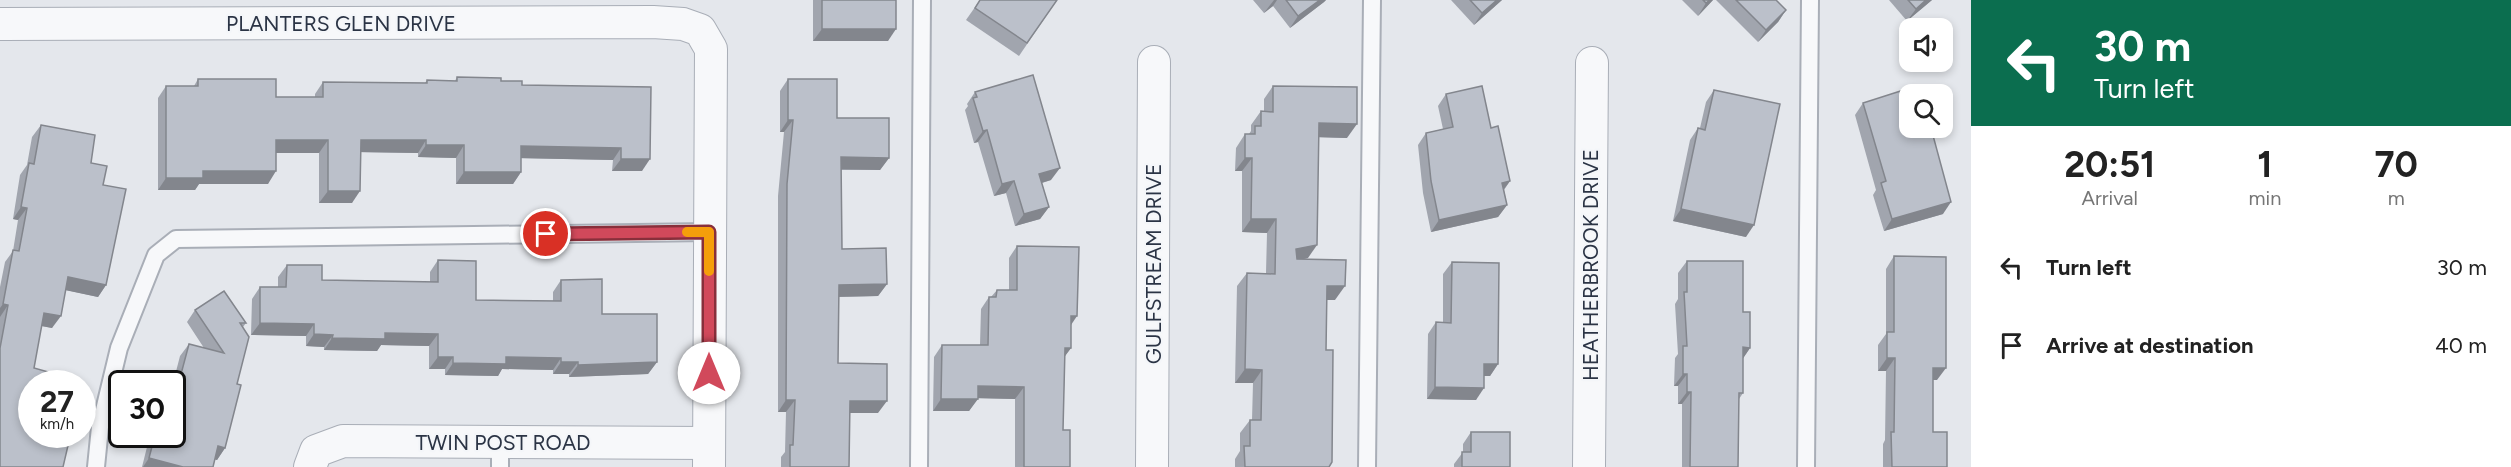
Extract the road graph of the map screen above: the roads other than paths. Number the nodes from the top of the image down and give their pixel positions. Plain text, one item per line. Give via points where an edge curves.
1 (922, 0) edge
2 (1372, 0) edge
3 (1810, 0) edge
4 (0, 24) edge
5 (1154, 62) dead end
6 (1592, 63) dead end
7 (709, 232) junction
8 (500, 454) edge
9 (709, 455) edge
10 (96, 467) edge
11 (310, 467) edge
12 (919, 467) edge
13 (1152, 467) edge
14 (1367, 467) edge
15 (1589, 467) edge
16 (1806, 467) edge

1 - 12 lane
2 - 14 lane
3 - 16 lane
4 - 7 street, PLANTERS GLEN DRIVE via 683,24 700,30 711,49
5 - 13 street, GULFSTREAM DRIVE
6 - 15 street, HEATHERBROOK DRIVE
7 - 9 street
7 - 10 lane via 176,239 156,255 119,348 100,427
8 - 9 street, TWIN POST ROAD
8 - 11 street, TWIN POST ROAD via 343,441 316,451

